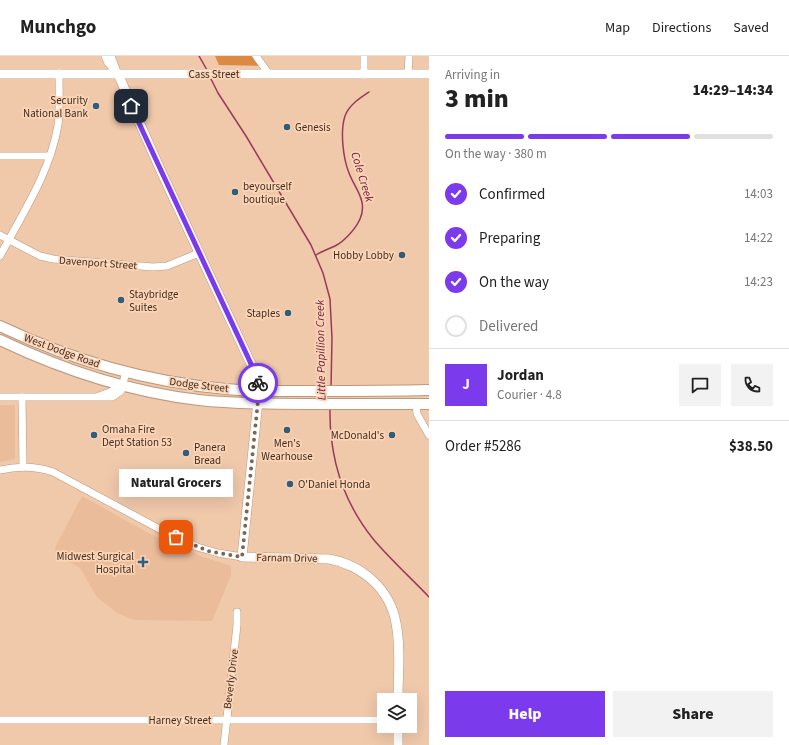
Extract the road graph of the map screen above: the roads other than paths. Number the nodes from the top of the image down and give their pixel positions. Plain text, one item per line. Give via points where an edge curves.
1 (105, 56) edge
2 (112, 56) edge
3 (256, 56) edge
4 (364, 56) edge
5 (409, 56) edge
6 (59, 73) junction
7 (0, 74) edge
8 (118, 74) junction
9 (269, 74) junction
10 (408, 74) junction
11 (429, 74) edge
12 (364, 75) junction
13 (0, 156) edge
14 (50, 156) junction
15 (0, 235) edge
16 (9, 240) junction
17 (199, 253) junction
18 (0, 256) edge
19 (0, 326) edge
20 (0, 340) edge
21 (126, 372) junction
22 (122, 385) junction
23 (429, 390) edge
24 (259, 391) junction
25 (0, 397) edge
26 (22, 397) junction
27 (258, 404) junction
28 (416, 404) junction
29 (429, 404) edge
30 (429, 435) edge
31 (23, 467) junction
32 (0, 470) edge
33 (242, 557) junction
34 (237, 612) dead end
35 (398, 693) edge
36 (0, 720) edge
37 (226, 720) junction
38 (377, 720) edge
39 (398, 733) edge
40 (224, 745) edge
41 (398, 745) edge

1 - 8 street
2 - 8 street
3 - 9 street
4 - 12 street
5 - 10 street
6 - 7 main road, Cass Street
6 - 8 main road, Cass Street
6 - 14 street via 58,120
8 - 9 main road, Cass Street
8 - 17 main road
9 - 12 main road, Cass Street
10 - 11 main road, Cass Street
10 - 12 main road, Cass Street
13 - 14 street
14 - 16 street via 41,179
15 - 16 street, Davenport Street
16 - 17 street, Davenport Street via 46,258 138,266 167,266
16 - 18 street
17 - 24 main road via 252,366
19 - 21 highway, West Dodge Road via 58,351
20 - 22 highway, West Dodge Road via 59,366
21 - 22 street
21 - 24 highway, Dodge Street via 187,385
22 - 26 street via 93,397
22 - 27 highway, Dodge Street via 194,399
23 - 24 highway, Dodge Street
24 - 27 main road
25 - 26 street
26 - 31 street
27 - 28 highway, Dodge Street
27 - 33 main road
28 - 29 highway, Dodge Street
28 - 30 street via 418,416
31 - 32 street, Farnam Drive
31 - 33 street, Farnam Drive via 53,472 197,547
33 - 35 main road, Farnam Drive via 324,559 345,563 365,574 381,589 396,621
34 - 37 street, Beverly Drive
36 - 37 street, Harney Street
37 - 38 street, Harney Street
37 - 40 street, Beverly Drive
39 - 41 main road

